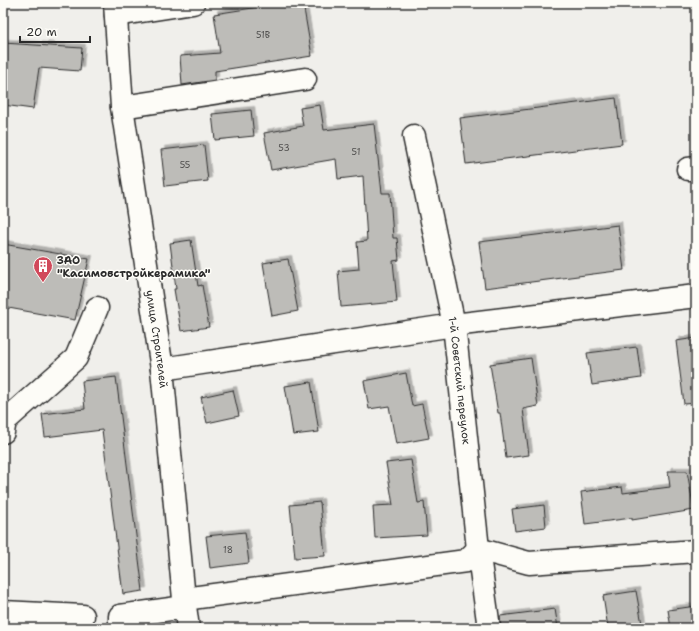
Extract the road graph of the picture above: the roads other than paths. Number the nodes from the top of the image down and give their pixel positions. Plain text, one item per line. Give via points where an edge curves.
1 (193, 3) edge
2 (115, 9) edge
3 (305, 79) dead end
4 (122, 107) junction
5 (414, 136) dead end
6 (696, 296) edge
7 (97, 308) dead end
8 (454, 325) junction
9 (162, 369) junction
10 (4, 424) edge
11 (478, 549) junction
12 (696, 551) edge
13 (186, 611) edge
14 (3, 612) edge
15 (83, 616) dead end
16 (120, 628) edge
17 (489, 628) edge

1 - 2 street
2 - 4 street, улица Строителей
3 - 4 street
4 - 9 street, улица Строителей
5 - 8 street, 1-й Советский переулок
6 - 8 street
7 - 10 street via 76,358
8 - 9 street
8 - 11 street, 1-й Советский переулок
9 - 13 street, улица Строителей
11 - 12 street via 529,563
11 - 13 street via 466,561
11 - 17 street, 1-й Советский переулок
13 - 16 street via 120,616
14 - 15 street

